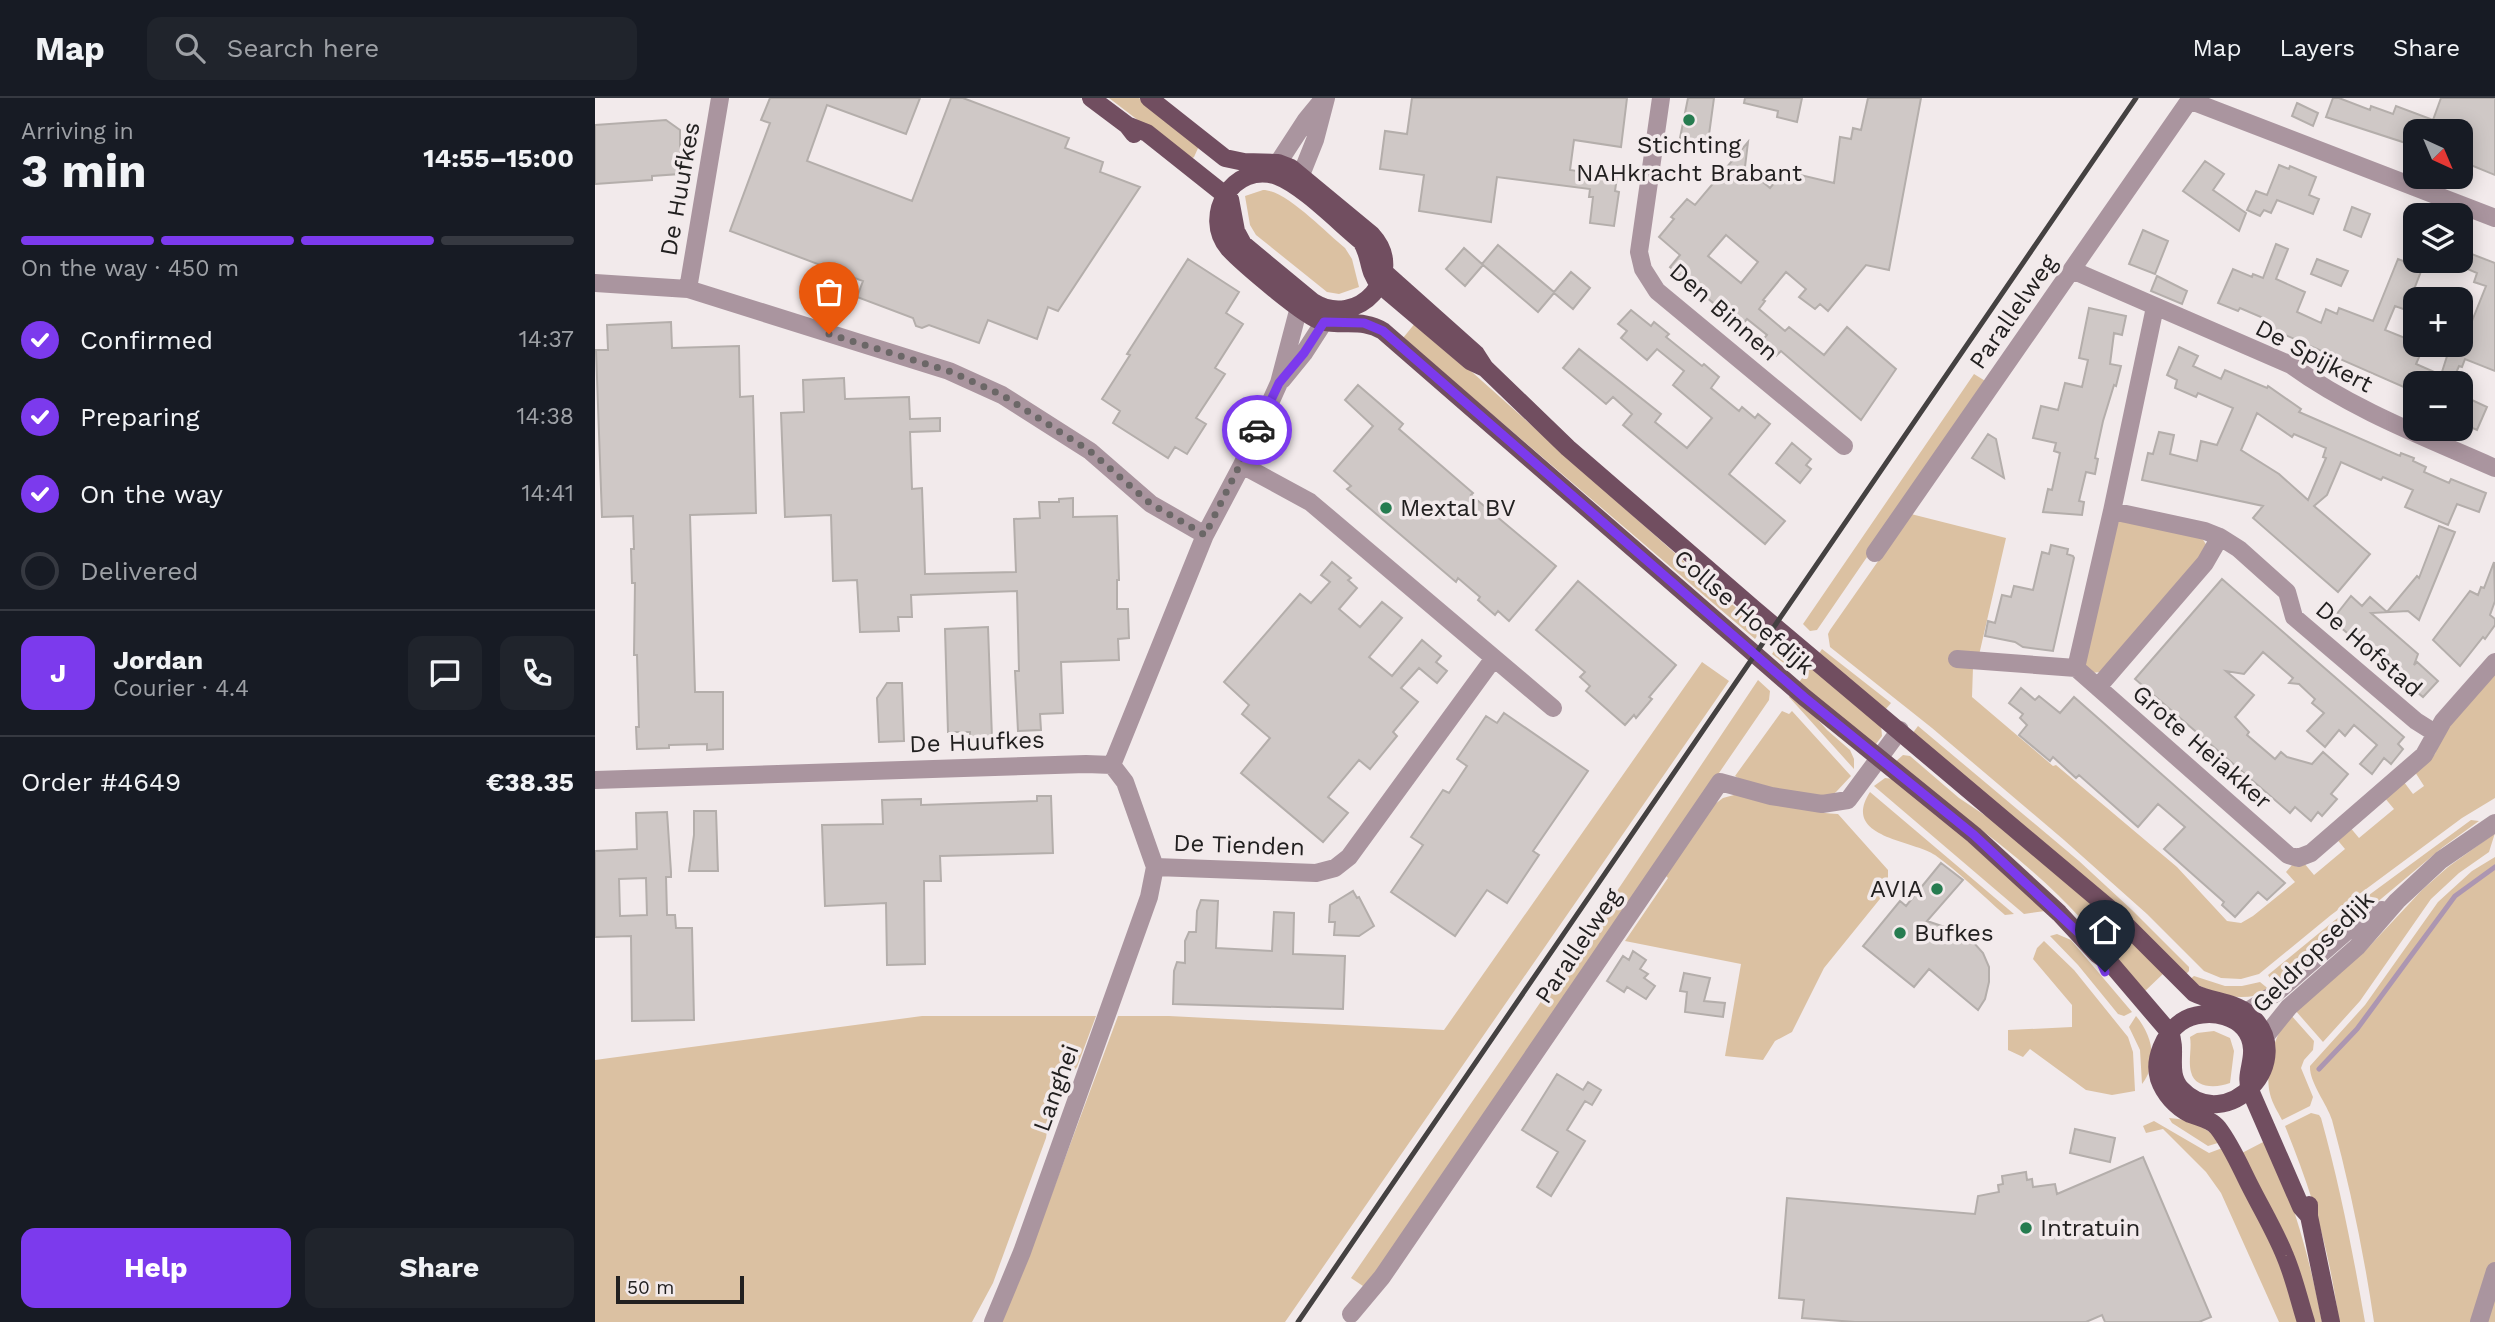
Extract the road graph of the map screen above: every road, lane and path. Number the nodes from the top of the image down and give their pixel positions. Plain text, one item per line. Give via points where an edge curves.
1 (719, 98) edge
2 (1091, 98) edge
3 (1149, 98) edge
4 (1325, 98) edge
5 (1661, 98) edge
6 (2190, 99) edge
7 (1274, 169) junction
8 (1301, 175) junction
9 (1222, 200) junction
10 (2495, 218) edge
11 (2072, 270) junction
12 (1381, 278) junction
13 (595, 284) edge
14 (688, 289) junction
15 (1299, 307) junction
16 (2155, 307) junction
17 (1328, 316) junction
18 (1279, 383) junction
19 (1844, 446) dead end
20 (1242, 465) junction
21 (2495, 468) edge
22 (2112, 510) junction
23 (1205, 535) junction
24 (2220, 537) junction
25 (1875, 553) dead end
26 (1493, 658) junction
27 (1957, 659) dead end
28 (2495, 662) edge
29 (2076, 668) junction
30 (2098, 687) junction
31 (1553, 708) dead end
32 (1900, 730) junction
33 (2435, 733) junction
34 (1878, 759) junction
35 (1112, 765) junction
36 (595, 779) edge
37 (2495, 823) edge
38 (1155, 867) junction
39 (2397, 901) junction
40 (2238, 1015) junction
41 (2167, 1038) junction
42 (2264, 1038) junction
43 (2254, 1086) junction
44 (2184, 1101) junction
45 (2495, 1271) edge
46 (1351, 1314) dead end
47 (993, 1322) edge
48 (2306, 1322) edge
49 (2331, 1322) edge
50 (2479, 1322) edge

1 - 14 street, De Huufkes
2 - 9 main road via 1127,125 1140,142
3 - 7 main road via 1226,158
4 - 7 street
4 - 8 street
5 - 19 street, Den Binnen via 1639,252 1643,269 1657,291
6 - 10 street
6 - 11 street, Parallelweg
7 - 8 main road
7 - 9 main road via 1230,187
7 - 12 main road via 1361,242 1372,276
8 - 12 main road via 1378,242 1384,264
9 - 15 main road via 1219,231 1228,248
9 - 17 main road via 1232,203 1236,230 1247,248
11 - 16 street, De Spijkert
11 - 25 street, Parallelweg
12 - 17 main road via 1362,304
12 - 32 main road, Collse Hoefdijk via 1568,448
13 - 14 street, De Huufkes
14 - 23 street, De Huufkes via 949,371 1002,395 1090,451 1151,504
15 - 17 main road via 1313,318
15 - 18 street
16 - 21 street, De Spijkert via 2291,366 2318,386 2376,416
16 - 22 street
17 - 18 street
17 - 34 main road, Collse Hoefdijk via 1373,324 1383,331
18 - 20 street
20 - 23 street
20 - 26 street via 1310,502
22 - 24 street, De Hofstad
22 - 29 street
23 - 35 street
24 - 30 street via 2205,563
24 - 33 street, De Hofstad via 2287,592 2294,617 2416,722
26 - 31 street
26 - 38 street, De Tienden via 1349,857 1335,868 1316,873
27 - 29 street
28 - 33 street
29 - 30 street, Grote Heiakker
30 - 33 street, Grote Heiakker via 2288,855 2298,858 2311,853 2424,755
32 - 34 street, Parallelweg
32 - 40 main road, Collse Hoefdijk via 2110,909 2194,993 2231,1004
34 - 41 main road, Collse Hoefdijk via 2059,913 2112,965
34 - 46 street, Parallelweg via 1848,800 1822,804 1720,782 1382,1277
35 - 36 street, De Huufkes
35 - 38 street, De Tienden via 1125,782
37 - 39 street, Geldropsedijk via 2441,860
38 - 47 street, Langhei via 1149,897 1087,1074
39 - 40 street, Geldropsedijk via 2346,932 2276,993
39 - 42 street, Geldropsedijk via 2357,947 2289,1007
40 - 41 main road via 2196,1016 2180,1023
40 - 42 main road via 2259,1026
40 - 43 main road via 2252,1048 2247,1076
41 - 44 main road via 2158,1056 2159,1078 2168,1096
42 - 43 main road via 2265,1059
43 - 44 main road via 2233,1100
43 - 49 main road via 2301,1207 2309,1216
44 - 48 main road via 2217,1127 2234,1154 2286,1257
45 - 50 street

